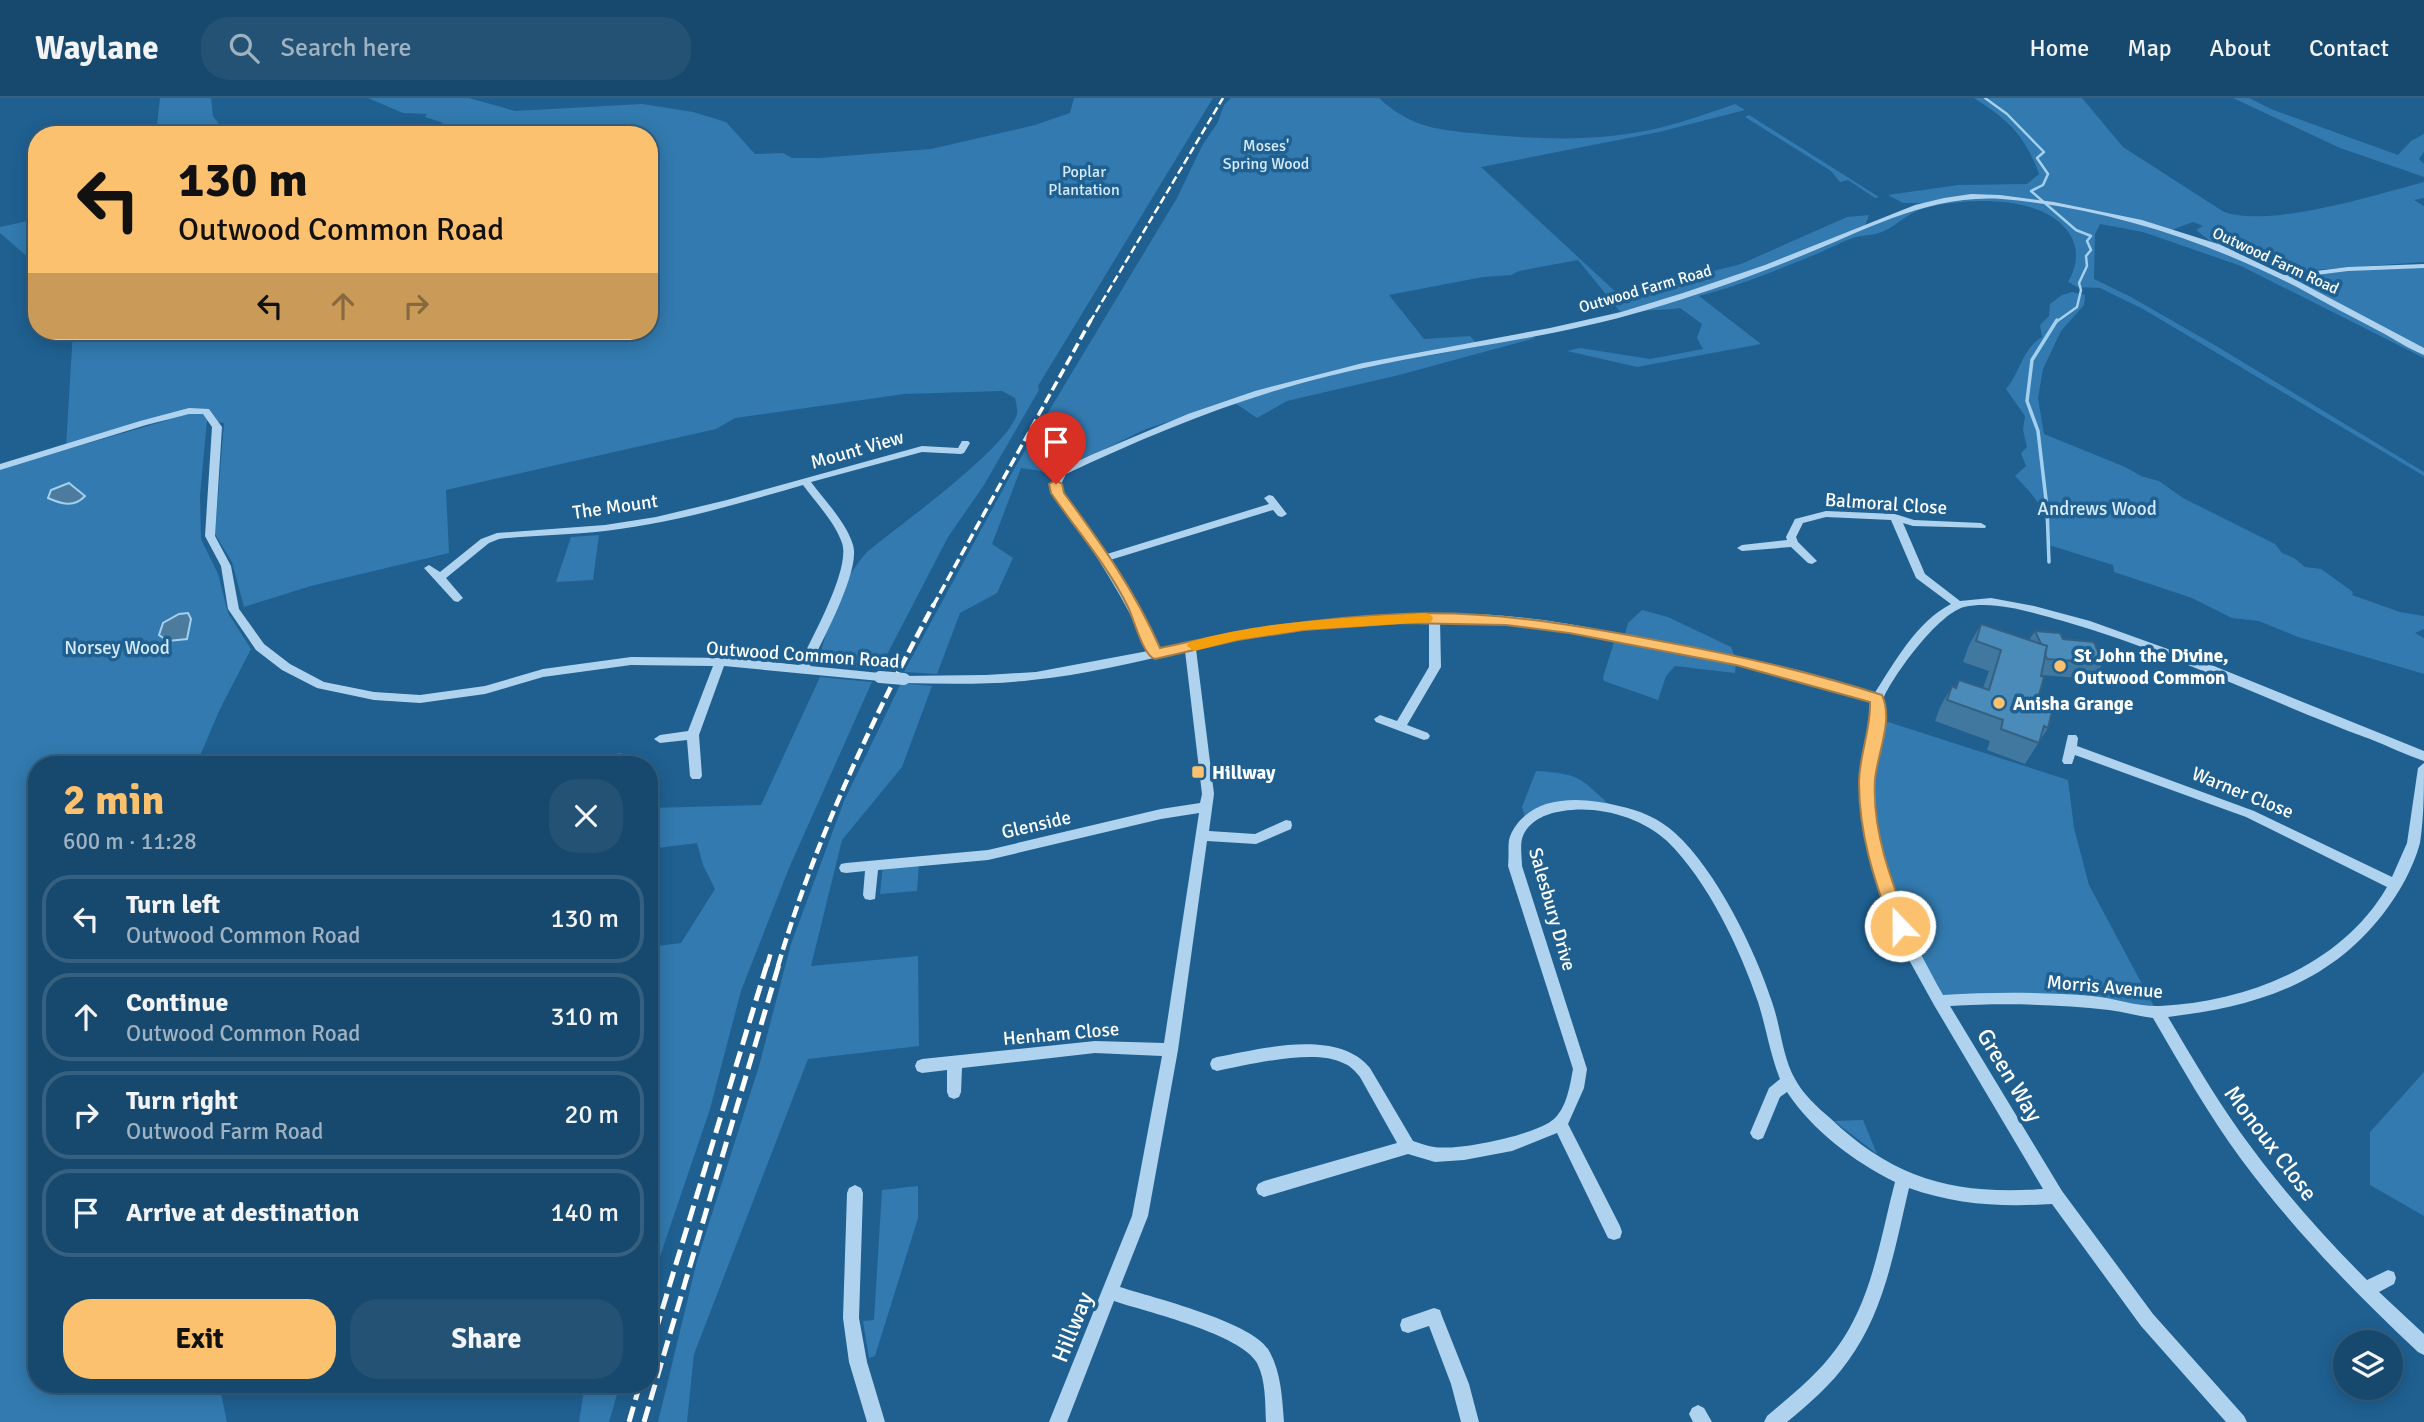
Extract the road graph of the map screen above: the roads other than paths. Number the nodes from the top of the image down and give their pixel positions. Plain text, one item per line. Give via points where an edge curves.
1 (2424, 266) edge
2 (2284, 277) junction
3 (2424, 352) edge
4 (963, 452) dead end
5 (0, 467) edge
6 (805, 481) junction
7 (1275, 506) dead end
8 (1895, 517) junction
9 (1981, 526) dead end
10 (1793, 543) junction
11 (1742, 548) dead end
12 (1105, 558) junction
13 (1812, 561) dead end
14 (429, 568) dead end
15 (440, 578) junction
16 (458, 598) dead end
17 (1959, 605) junction
18 (1434, 618) junction
19 (1197, 645) junction
20 (1155, 654) junction
21 (719, 664) junction
22 (803, 669) junction
23 (1877, 699) junction
24 (1380, 719) dead end
25 (1401, 726) junction
26 (693, 736) junction
27 (1424, 736) dead end
28 (660, 739) dead end
29 (2070, 749) dead end
30 (2424, 756) edge
31 (2424, 768) edge
32 (696, 776) dead end
33 (1207, 807) junction
34 (1286, 825) dead end
35 (1202, 836) junction
36 (872, 866) junction
37 (846, 867) dead end
38 (2394, 884) junction
39 (870, 895) dead end
40 (1938, 1001) junction
41 (2157, 1012) junction
42 (1171, 1050) junction
43 (955, 1063) junction
44 (1217, 1064) dead end
45 (922, 1066) dead end
46 (1788, 1081) junction
47 (954, 1092) dead end
48 (1560, 1123) junction
49 (1758, 1133) dead end
50 (1408, 1147) junction
51 (1903, 1180) junction
52 (1264, 1189) dead end
53 (855, 1193) dead end
54 (2056, 1196) junction
55 (1614, 1232) dead end
56 (2388, 1278) dead end
57 (2365, 1290) junction
58 (1111, 1292) junction
59 (1408, 1325) dead end
60 (2424, 1346) edge
61 (876, 1422) edge
62 (1058, 1422) edge
63 (1275, 1422) edge
64 (1470, 1422) edge
65 (1773, 1422) edge
66 (2238, 1422) edge

1 - 2 street
2 - 3 street, Outwood Farm Road
2 - 12 street, Outwood Farm Road via 2169,231 2054,205 1999,197 1925,202 1790,258 1622,314 1329,374 1154,431 1062,472 1056,484
4 - 6 street, Mount View via 922,449
5 - 21 street, Outwood Common Road via 189,411 206,411 217,426 210,536 226,566 234,609 260,647 321,685 393,698 455,695 606,663
6 - 15 street, The Mount via 734,503 641,522 497,536
6 - 22 street, Mount View via 851,553
7 - 12 street
8 - 9 street, Balmoral Close via 1913,523
8 - 10 street, Balmoral Close via 1809,517 1792,531
8 - 17 street via 1920,576
10 - 11 street
10 - 13 street
12 - 20 street, Outwood Farm Road via 1134,606
14 - 15 street
15 - 16 street
17 - 23 street via 1934,622 1913,646
17 - 30 street via 1997,602 2095,628
18 - 19 street, Outwood Common Road via 1304,625
18 - 23 street, Outwood Common Road via 1506,620 1624,638 1761,666
18 - 25 street via 1435,667
19 - 20 street, Outwood Common Road
19 - 33 street, Hillway
20 - 22 street, Outwood Common Road, bridge via 1014,678 904,679
21 - 22 street, Outwood Common Road
21 - 26 street
23 - 40 street, Green Way via 1878,720 1867,780 1870,827 1892,907
24 - 25 street
25 - 27 street
26 - 28 street
26 - 32 street
29 - 38 street, Warner Close via 2249,814
31 - 38 street, Morris Avenue via 2415,832
33 - 35 street, Hillway
33 - 36 street, Glenside via 988,855
34 - 35 street via 1256,839
35 - 42 street, Hillway
36 - 37 street, Glenside
36 - 39 street
38 - 41 street, Morris Avenue via 2355,939 2289,982 2230,1003
40 - 41 street, Morris Avenue via 2036,999
40 - 54 street, Green Way
41 - 57 street, Monoux Close via 2244,1151
42 - 43 street, Henham Close via 1115,1046
42 - 58 street, Hillway via 1140,1216
43 - 45 street, Henham Close
43 - 47 street
44 - 50 street via 1296,1053 1348,1056 1368,1077
46 - 48 street, Salesbury Drive via 1755,974 1724,914 1671,837 1636,814 1591,803 1565,804 1526,821 1512,852 1535,936 1578,1056 1577,1088
46 - 49 street via 1774,1093
46 - 51 street, Salesbury Drive via 1844,1144
48 - 50 street via 1490,1150 1435,1155
48 - 55 street
50 - 52 street
51 - 54 street, Salesbury Drive via 1965,1197
51 - 65 street via 1868,1308 1851,1344 1824,1376
53 - 61 street via 851,1318
54 - 66 street, Green Way via 2147,1320
56 - 57 street
57 - 60 street, Monoux Close
58 - 62 street, Hillway
58 - 63 street via 1218,1328 1258,1350 1268,1372
59 - 64 street via 1434,1316

